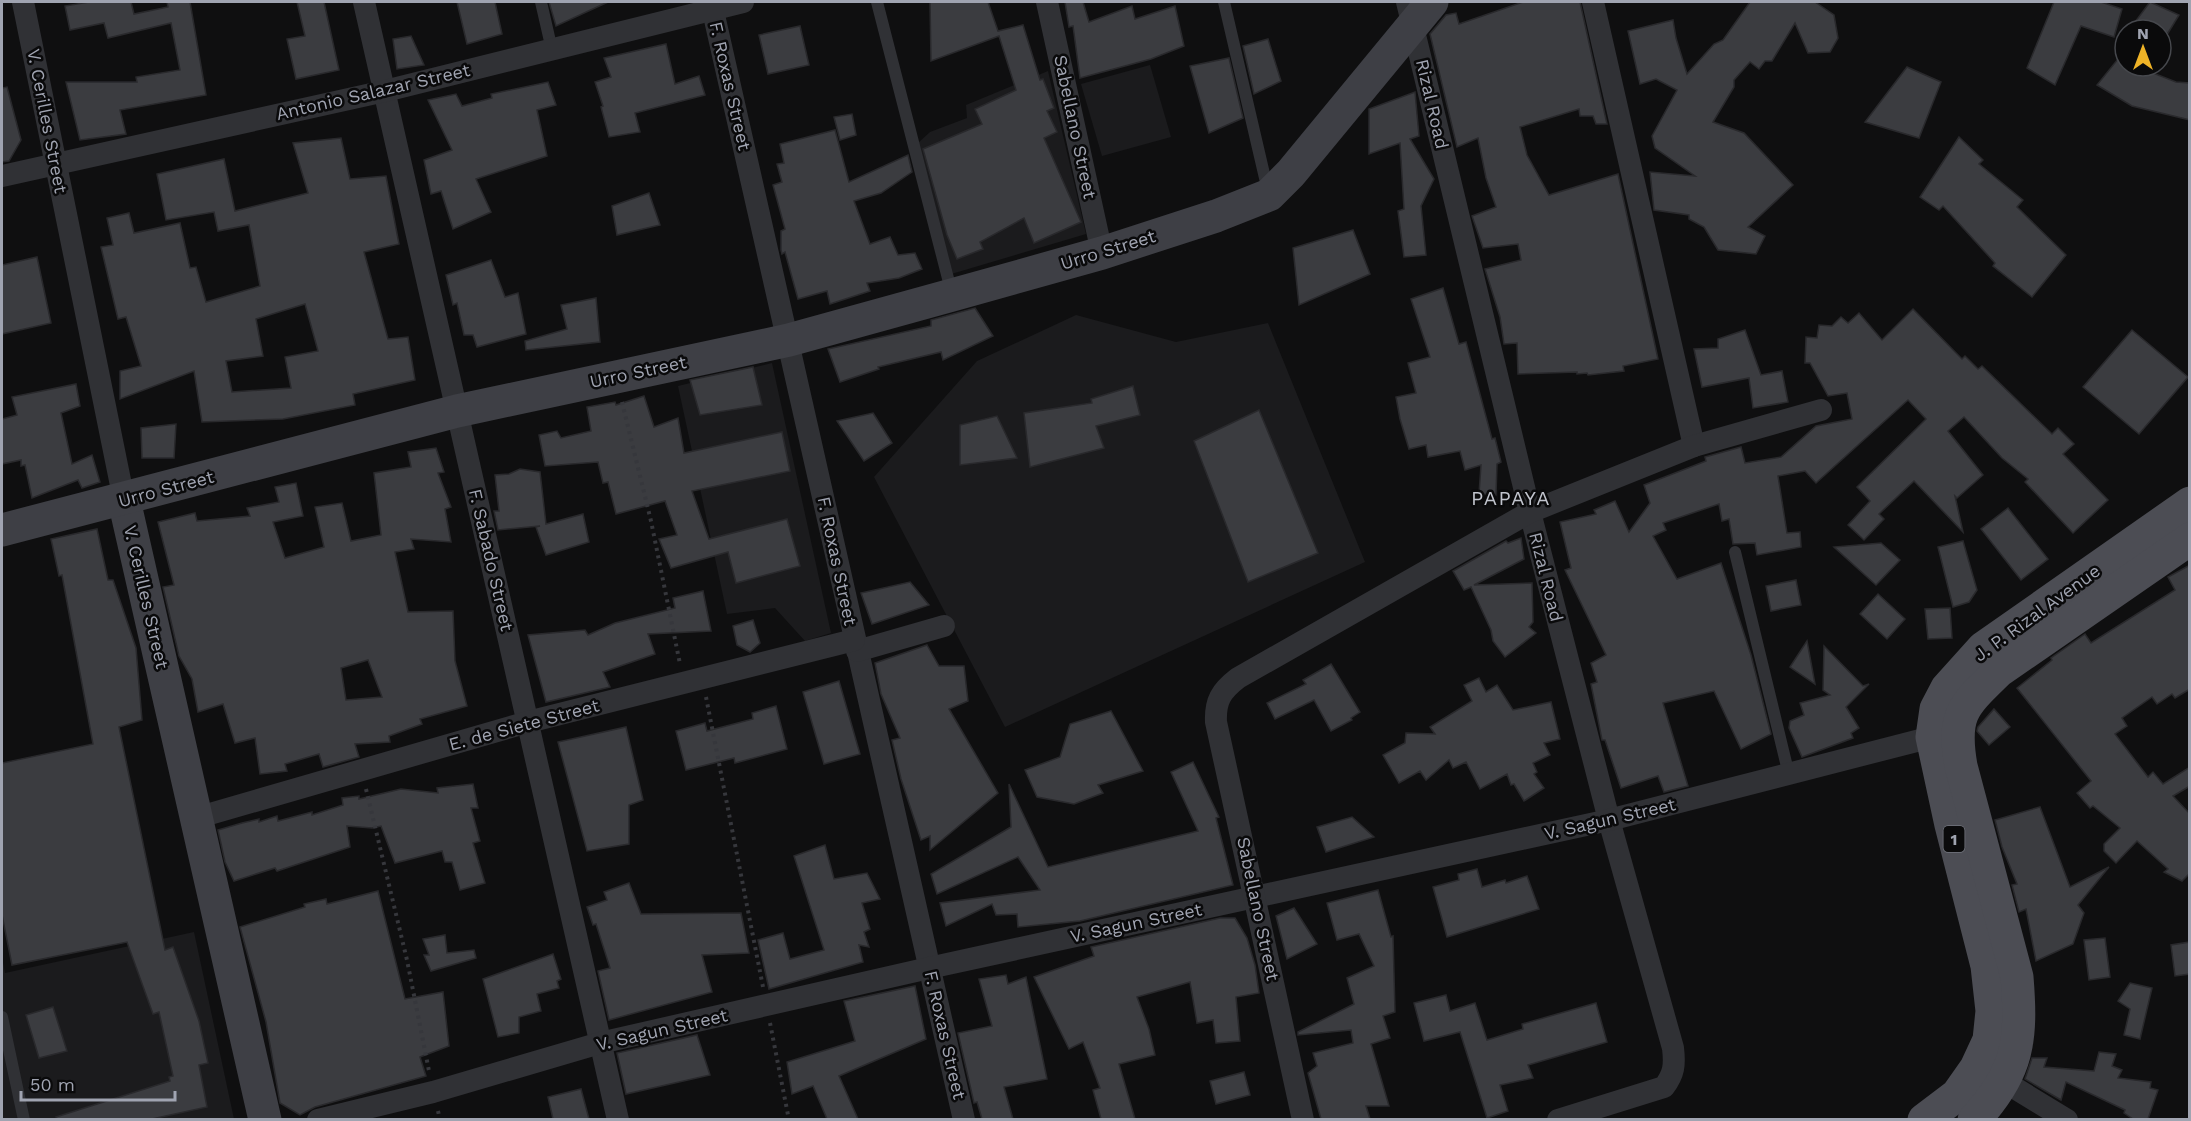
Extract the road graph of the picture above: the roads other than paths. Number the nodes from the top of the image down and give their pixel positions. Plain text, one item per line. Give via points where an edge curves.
1 (23, 2) edge
2 (364, 2) edge
3 (540, 2) edge
4 (743, 2) edge
5 (877, 2) edge
6 (1047, 2) edge
7 (1224, 2) edge
8 (1593, 2) edge
9 (712, 6) edge
10 (1418, 10) edge
11 (552, 50) junction
12 (385, 91) junction
13 (55, 164) junction
14 (2, 176) edge
15 (1269, 195) junction
16 (1102, 253) junction
17 (952, 295) junction
18 (789, 340) junction
19 (1821, 410) dead end
20 (457, 411) junction
21 (1694, 446) junction
22 (124, 500) junction
23 (2190, 503) edge
24 (1530, 512) junction
25 (2, 530) edge
26 (2190, 539) edge
27 (1735, 552) dead end
28 (2120, 570) junction
29 (944, 626) dead end
30 (855, 645) junction
31 (528, 722) junction
32 (1944, 736) junction
33 (1789, 774) junction
34 (196, 818) junction
35 (1608, 820) junction
36 (1256, 897) junction
37 (929, 968) junction
38 (2, 1017) edge
39 (600, 1043) junction
40 (2006, 1082) junction
41 (24, 1119) edge
42 (265, 1119) edge
43 (318, 1119) edge
44 (618, 1119) edge
45 (964, 1119) edge
46 (1303, 1119) edge
47 (1558, 1119) edge
48 (1924, 1119) edge
49 (1974, 1119) edge
50 (2067, 1119) edge

1 - 13 street, V. Cerilles Street
2 - 12 street, F. Sabado Street
3 - 11 lane
4 - 9 street, Antonio Salazar Street
5 - 17 lane
6 - 16 street, Sabellano Street
7 - 15 lane
8 - 21 street
9 - 11 street, Antonio Salazar Street
9 - 18 street, F. Roxas Street
10 - 15 street via 1291,173
10 - 24 street, Rizal Road
11 - 12 street, Antonio Salazar Street
12 - 13 street, Antonio Salazar Street
12 - 20 street, F. Sabado Street
13 - 14 street, Antonio Salazar Street
13 - 22 street, V. Cerilles Street
15 - 16 street, Urro Street
16 - 17 street, Urro Street
17 - 18 street, Urro Street
18 - 20 street, Urro Street
18 - 30 street, F. Roxas Street
19 - 21 street
20 - 22 street, Urro Street
20 - 31 street, F. Sabado Street
21 - 24 street
22 - 25 street, Urro Street
22 - 34 street, V. Cerilles Street
23 - 28 main road, J. P. Rizal Avenue / 1
24 - 35 street, Rizal Road
24 - 36 street, Sabellano Street via 1223,689 1216,722
26 - 28 main road, J. P. Rizal Avenue / 1
27 - 33 lane
28 - 32 main road, J. P. Rizal Avenue / 1 via 1947,688 1936,709
29 - 30 street, E. de Siete Street
30 - 31 street, E. de Siete Street via 693,680
30 - 37 street, F. Roxas Street
31 - 34 street, E. de Siete Street
31 - 39 street, F. Sabado Street
32 - 33 street, V. Sagun Street
32 - 40 main road, J. P. Rizal Avenue / 1 via 1961,766 2017,977 2017,1041
32 - 48 main road, J. P. Rizal Avenue / 1 via 1951,825 1987,966 1992,1011 1989,1040 1976,1068 1957,1095
33 - 35 street, V. Sagun Street
34 - 42 street, V. Cerilles Street
35 - 36 street, V. Sagun Street
35 - 47 street, Rizal Road via 1675,1065 1664,1087
36 - 37 street, V. Sagun Street
36 - 46 street, Sabellano Street
37 - 39 street, V. Sagun Street
37 - 45 street, F. Roxas Street
38 - 41 lane
39 - 43 street, V. Sagun Street via 433,1092
39 - 44 street, F. Sabado Street
40 - 49 main road, J. P. Rizal Avenue / 1
40 - 50 street

